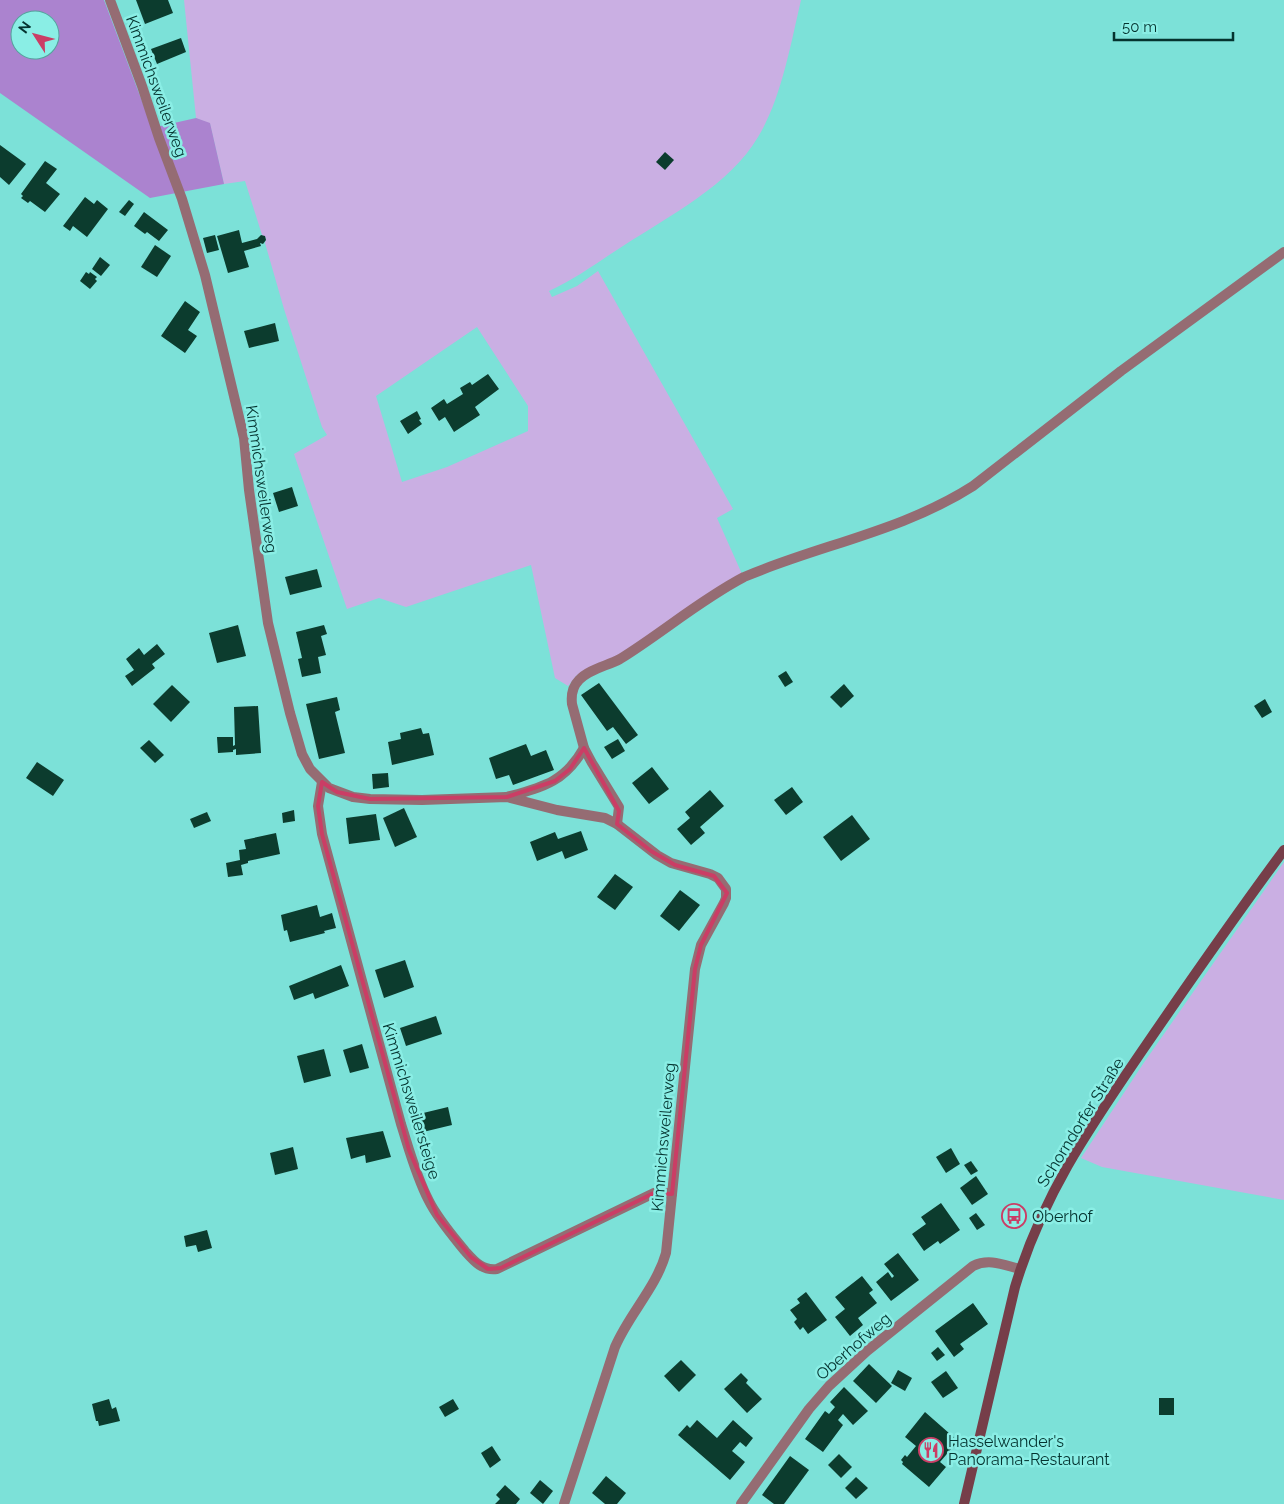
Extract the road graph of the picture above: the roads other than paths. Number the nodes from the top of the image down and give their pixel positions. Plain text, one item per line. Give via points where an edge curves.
1 (110, 0) edge
2 (1284, 252) edge
3 (584, 748) junction
4 (322, 782) junction
5 (506, 797) junction
6 (617, 824) junction
7 (1284, 850) edge
8 (672, 1194) junction
9 (1020, 1269) junction
10 (564, 1504) edge
11 (741, 1504) edge
12 (964, 1504) edge

1 - 4 street, Kimmichsweilerweg via 182,199 205,275 244,438 272,643 302,754
2 - 3 street via 959,495 919,515 744,577 638,647 582,677 573,688 572,704
3 - 5 street, Kimmichsweilerweg via 570,769 555,781
3 - 6 street via 618,804
4 - 5 street, Kimmichsweilerweg via 337,792 361,799
4 - 8 street, Kimmichsweilersteige via 318,806 321,828 401,1124 428,1200 455,1240 480,1265 497,1269 654,1193
5 - 6 street, Kimmichsweilerweg via 605,818
6 - 8 street, Kimmichsweilerweg via 671,863 714,876 724,885 727,894 701,945 695,969
7 - 9 main road, Schorndorfer Straße via 1184,990 1074,1154 1042,1213
8 - 10 street, Kimmichsweilerweg via 664,1260 615,1347
9 - 11 street, Oberhofweg via 991,1262 973,1266 867,1350 815,1401
9 - 12 main road, Schorndorfer Straße

